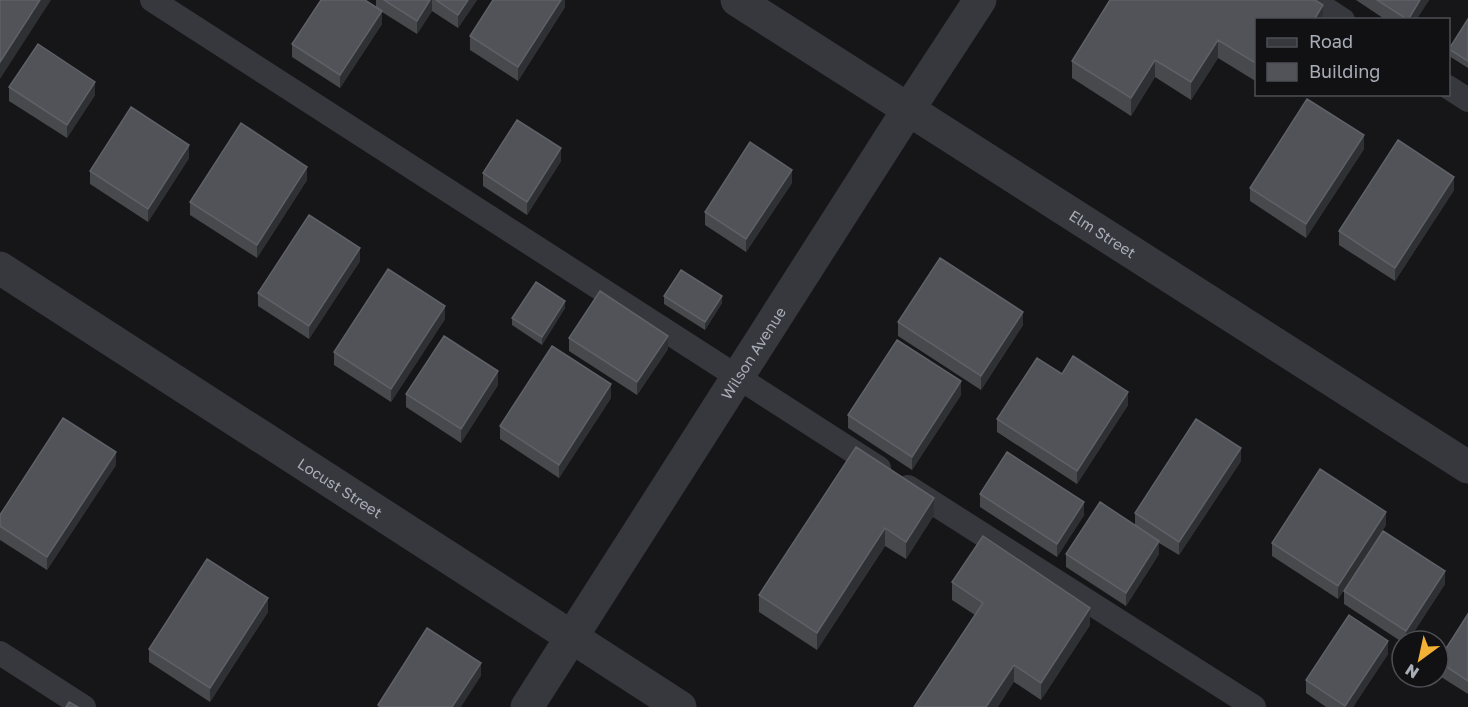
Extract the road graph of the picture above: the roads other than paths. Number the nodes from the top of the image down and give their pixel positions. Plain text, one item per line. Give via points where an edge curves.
1 (152, 0) edge
2 (737, 0) edge
3 (980, 0) edge
4 (1312, 0) edge
5 (1340, 18) edge
6 (1450, 88) edge
7 (1468, 100) edge
8 (908, 110) junction
9 (0, 268) edge
10 (737, 378) junction
11 (1468, 467) edge
12 (572, 637) junction
13 (0, 653) edge
14 (84, 707) edge
15 (527, 707) edge
16 (680, 707) edge
17 (1254, 707) edge

1 - 10 lane
2 - 8 street, Elm Street
3 - 8 street, Wilson Avenue
4 - 5 lane
6 - 7 lane
8 - 10 street, Wilson Avenue
8 - 11 street, Elm Street
9 - 12 street, Locust Street
10 - 12 street, Wilson Avenue
10 - 17 lane
12 - 15 street, Wilson Avenue
12 - 16 street, Locust Street
13 - 14 lane

